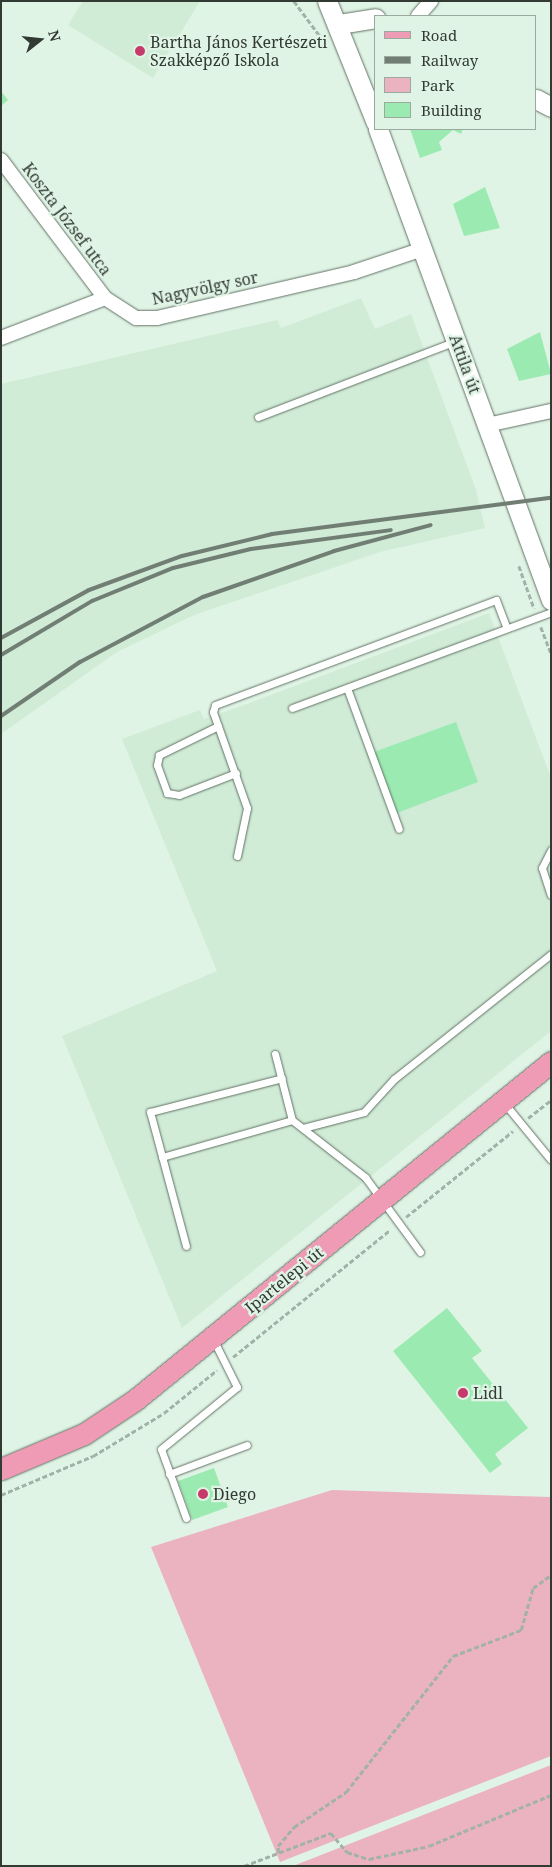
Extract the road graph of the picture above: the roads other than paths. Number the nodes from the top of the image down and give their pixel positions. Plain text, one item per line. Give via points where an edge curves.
1 (327, 1) edge
2 (431, 1) edge
3 (419, 15) edge
4 (374, 18) edge
5 (339, 24) junction
6 (537, 100) edge
7 (551, 107) edge
8 (374, 119) edge
9 (378, 130) edge
10 (1, 160) edge
11 (422, 249) junction
12 (105, 298) junction
13 (1, 338) edge
14 (456, 341) junction
15 (551, 411) edge
16 (258, 417) dead end
17 (487, 426) junction
18 (551, 600) edge
19 (551, 612) edge
20 (506, 626) junction
21 (347, 688) junction
22 (292, 708) dead end
23 (218, 726) junction
24 (236, 773) junction
25 (399, 830) dead end
26 (551, 850) edge
27 (237, 856) dead end
28 (551, 895) edge
29 (551, 954) edge
30 (275, 1054) dead end
31 (550, 1063) edge
32 (282, 1078) junction
33 (503, 1102) junction
34 (292, 1120) junction
35 (303, 1128) junction
36 (162, 1157) junction
37 (551, 1160) edge
38 (382, 1200) junction
39 (186, 1246) dead end
40 (420, 1252) dead end
41 (212, 1338) junction
42 (247, 1445) dead end
43 (1, 1469) edge
44 (168, 1474) junction
45 (186, 1518) dead end

1 - 5 main road
2 - 3 street
4 - 5 main road
5 - 8 main road
6 - 7 main road
9 - 11 main road, Attila út
10 - 12 street, Koszta József utca
11 - 12 street, Nagyvölgy sor via 354,272 157,318 136,318
11 - 14 main road, Attila út
12 - 13 street
14 - 16 lane
14 - 17 main road, Attila út
15 - 17 street
17 - 18 main road, Attila út
19 - 20 lane
20 - 21 lane
20 - 23 lane via 496,600 219,703 213,712
21 - 22 lane
21 - 25 lane
23 - 24 lane
23 - 24 lane via 159,755 157,765 167,793 179,795
24 - 27 lane via 247,808
26 - 28 lane via 542,868
29 - 35 lane via 394,1079 364,1112
30 - 32 lane
31 - 33 main road, Ipartelepi út
32 - 34 lane
32 - 36 lane via 150,1112
33 - 37 lane
33 - 38 main road, Ipartelepi út
34 - 35 lane
34 - 36 lane
35 - 38 lane via 365,1177
36 - 39 lane
38 - 40 lane
38 - 41 main road, Ipartelepi út
41 - 43 main road, Ipartelepi út via 99,1425
41 - 44 lane via 237,1387 161,1449
42 - 44 lane
44 - 45 lane

